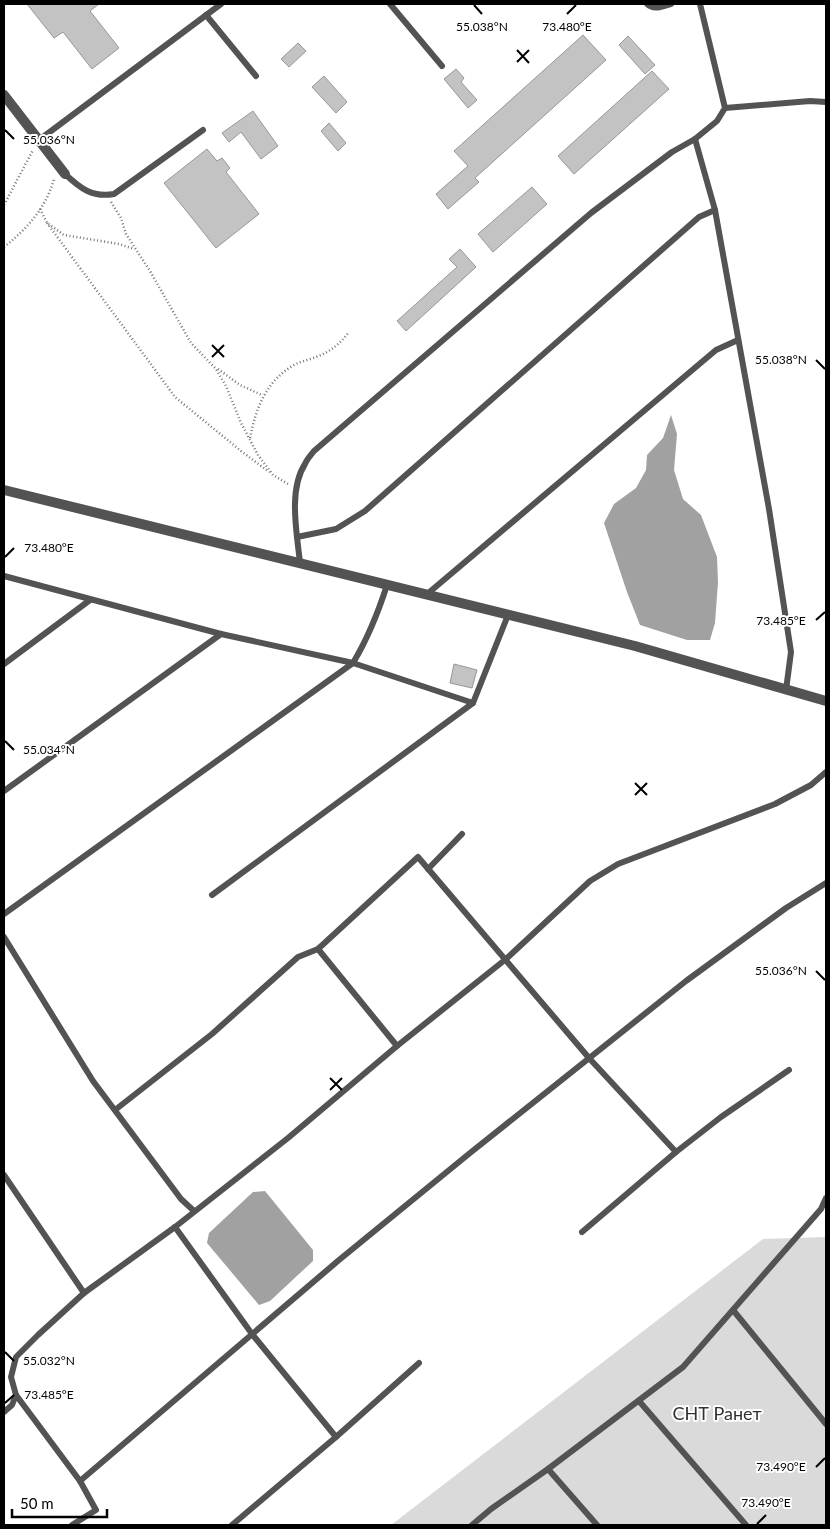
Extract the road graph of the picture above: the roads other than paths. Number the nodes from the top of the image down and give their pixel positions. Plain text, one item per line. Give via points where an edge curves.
1 (221, 4) edge
2 (390, 4) edge
3 (647, 4) edge
4 (671, 4) edge
5 (700, 4) edge
6 (206, 15) junction
7 (442, 66) dead end
8 (256, 76) dead end
9 (4, 95) edge
10 (826, 102) edge
11 (725, 108) junction
12 (203, 130) dead end
13 (695, 139) junction
14 (38, 140) junction
15 (62, 170) joint
16 (714, 210) junction
17 (738, 340) junction
18 (4, 490) edge
19 (297, 537) junction
20 (300, 563) junction
21 (4, 576) edge
22 (387, 585) junction
23 (426, 594) junction
24 (90, 600) junction
25 (508, 615) junction
26 (220, 634) junction
27 (4, 664) edge
28 (353, 664) junction
29 (786, 690) junction
30 (826, 701) edge
31 (472, 703) junction
32 (826, 772) edge
33 (4, 791) edge
34 (462, 834) dead end
35 (428, 869) junction
36 (826, 883) edge
37 (212, 895) dead end
38 (4, 914) edge
39 (4, 936) edge
40 (318, 950) junction
41 (506, 959) junction
42 (397, 1046) junction
43 (589, 1058) junction
44 (789, 1070) dead end
45 (115, 1110) junction
46 (676, 1152) junction
47 (4, 1175) edge
48 (826, 1198) edge
49 (194, 1211) junction
50 (175, 1227) junction
51 (582, 1232) dead end
52 (84, 1293) junction
53 (733, 1310) junction
54 (252, 1334) junction
55 (419, 1363) dead end
56 (16, 1395) junction
57 (639, 1401) junction
58 (4, 1412) edge
59 (826, 1424) edge
60 (336, 1436) junction
61 (548, 1470) junction
62 (80, 1481) junction
63 (72, 1525) edge
64 (232, 1525) edge
65 (472, 1525) edge
66 (597, 1525) edge
67 (746, 1525) edge

1 - 6 lane
2 - 7 lane
3 - 4 lane via 656,8
5 - 11 lane
6 - 8 lane
6 - 14 lane
9 - 14 street
10 - 11 lane
11 - 13 lane via 717,121
12 - 15 lane via 114,194 93,194 80,188
13 - 16 lane
13 - 19 lane via 672,152 591,213 322,445 304,465 297,489
14 - 15 street
16 - 17 lane
16 - 19 lane via 699,217 365,511 336,529
17 - 23 lane via 716,350
17 - 29 lane via 791,652
18 - 20 street
19 - 20 lane
20 - 22 street
21 - 24 lane
22 - 23 street
22 - 28 lane via 372,628
23 - 25 street
24 - 26 lane
24 - 27 lane
25 - 29 street via 635,646
25 - 31 lane
26 - 28 lane
26 - 33 lane
28 - 31 lane
28 - 38 lane
29 - 30 street
31 - 37 lane
32 - 41 lane via 811,785 775,804 618,864 590,882
34 - 35 lane
35 - 40 lane via 418,857
35 - 41 lane
36 - 43 lane via 686,981
39 - 45 lane via 93,1081
40 - 42 lane
40 - 45 lane via 298,958 212,1034
41 - 42 lane
41 - 43 lane
42 - 49 lane via 288,1138
43 - 46 lane
43 - 54 lane
44 - 46 lane
45 - 49 lane via 181,1199
46 - 51 lane
47 - 52 lane
48 - 53 lane via 821,1209
49 - 50 lane
50 - 52 lane
50 - 54 lane
52 - 56 lane via 16,1357 11,1377
53 - 57 lane via 683,1367
53 - 59 lane
54 - 60 lane
54 - 62 lane
55 - 60 lane
56 - 58 lane
56 - 62 lane
57 - 61 lane
57 - 67 lane
60 - 64 lane
61 - 65 lane
61 - 66 lane
62 - 63 lane via 96,1510

